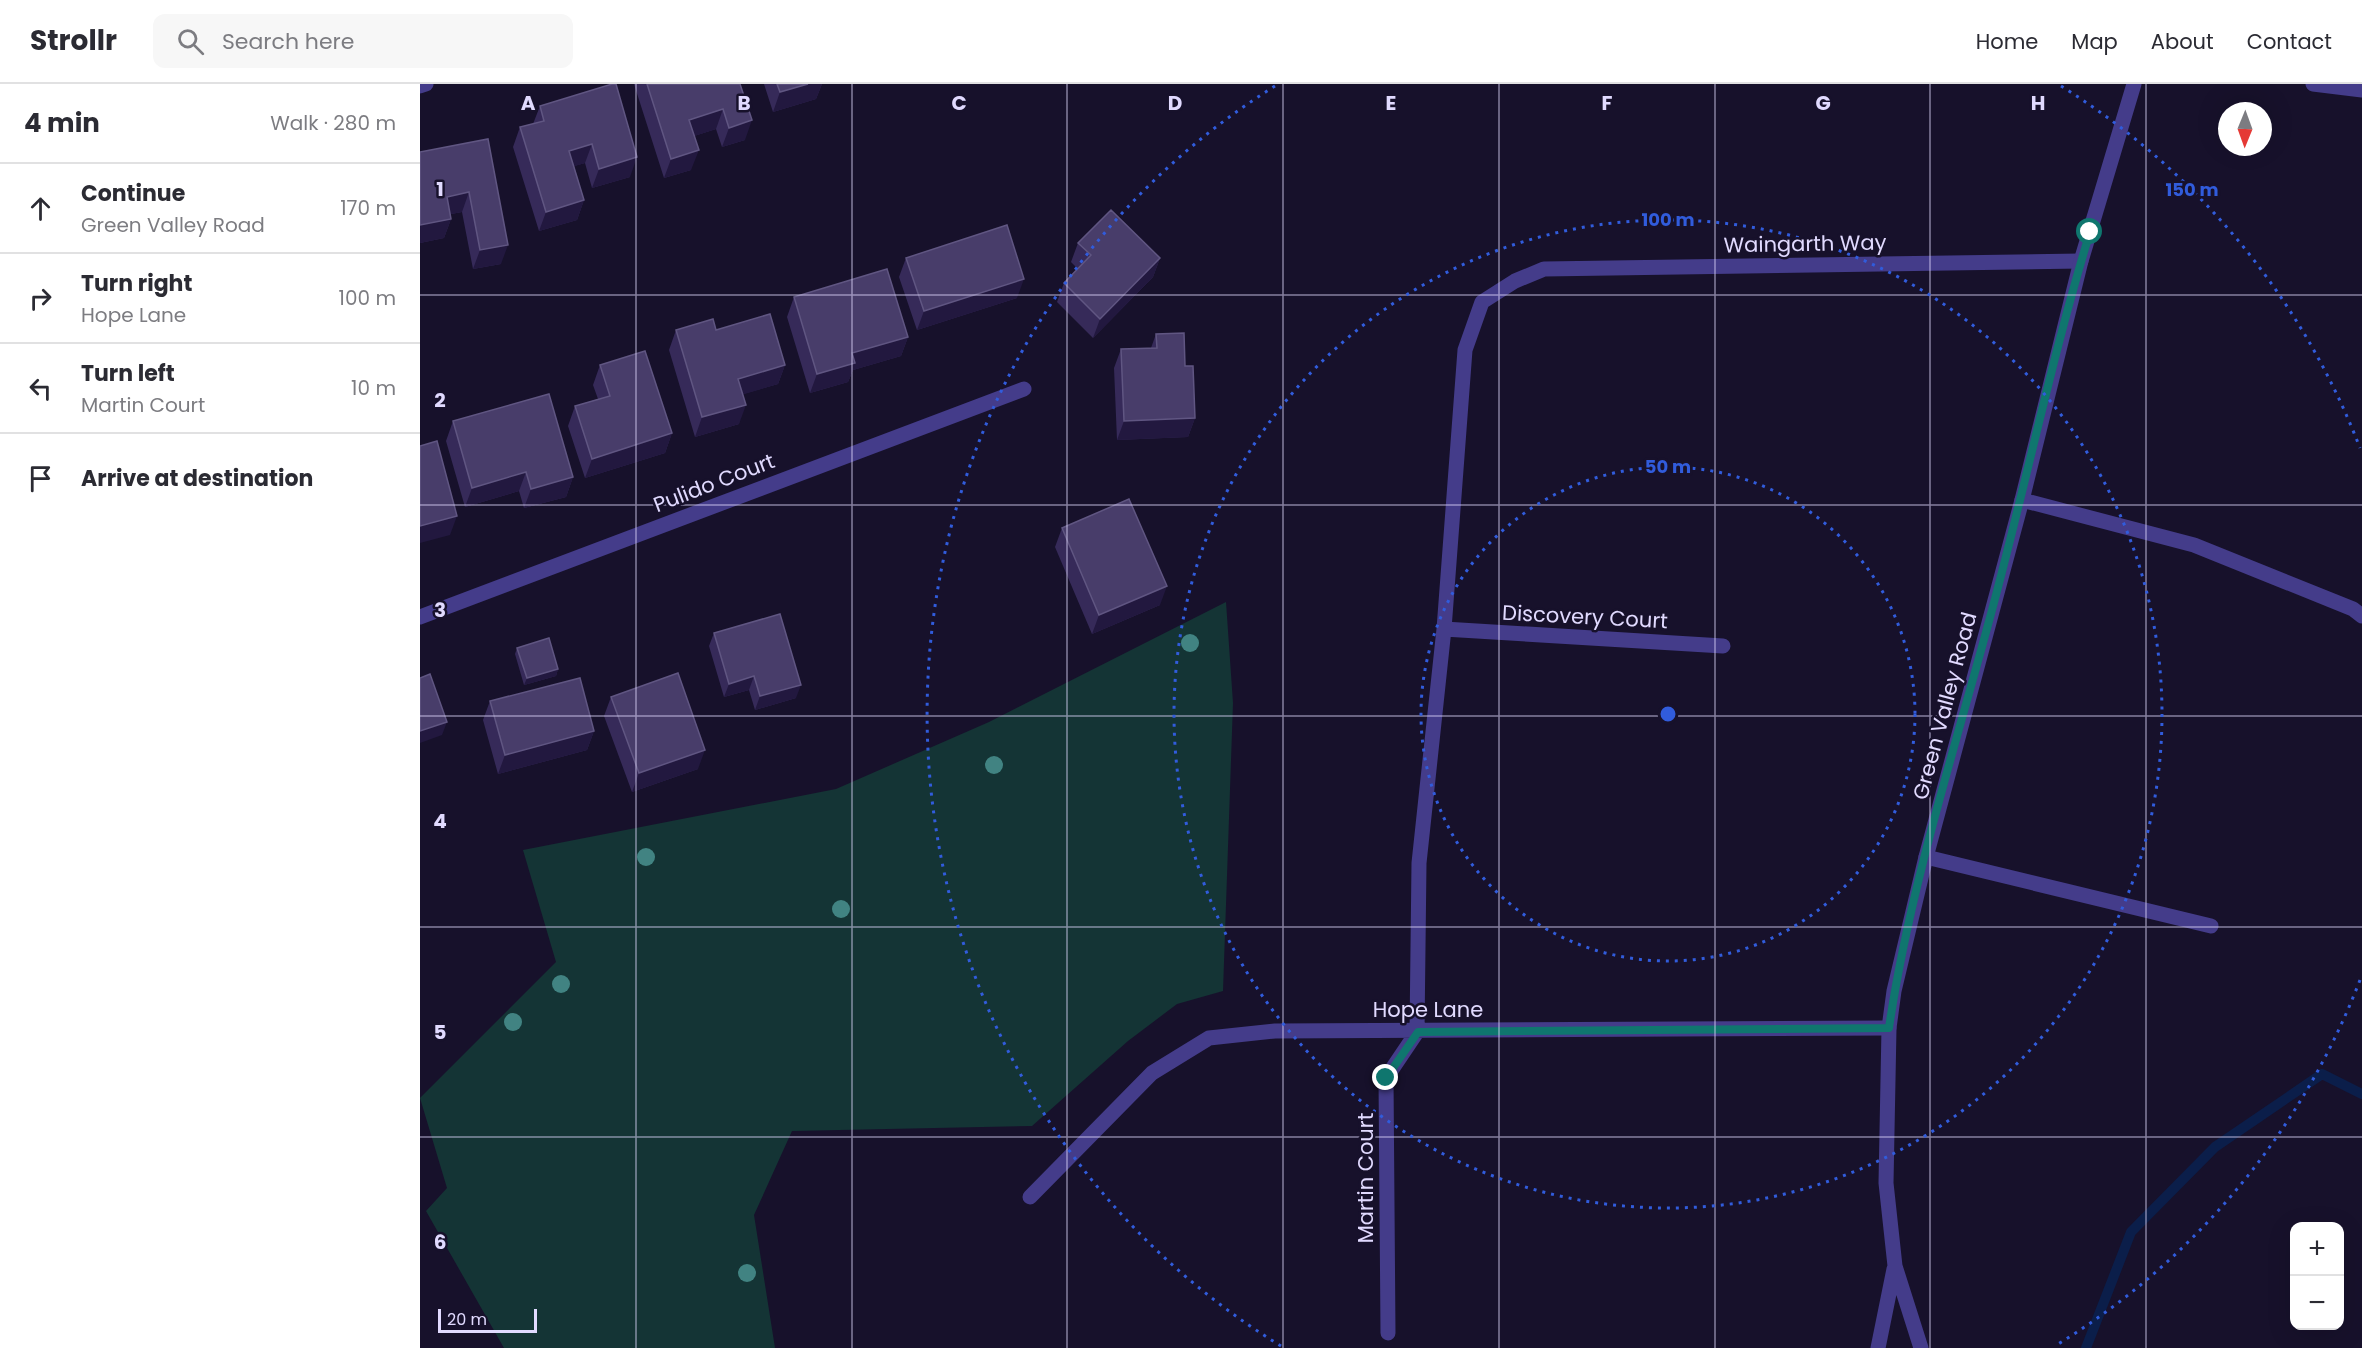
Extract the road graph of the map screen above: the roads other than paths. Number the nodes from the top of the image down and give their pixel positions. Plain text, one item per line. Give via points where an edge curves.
1 (426, 84) edge
2 (2134, 84) edge
3 (2313, 84) edge
4 (420, 86) edge
5 (2362, 90) edge
6 (2081, 261) junction
7 (1024, 389) dead end
8 (2022, 500) junction
9 (420, 616) edge
10 (2362, 616) edge
11 (1444, 629) junction
12 (1723, 646) dead end
13 (1926, 857) junction
14 (2211, 926) dead end
15 (1889, 1028) junction
16 (1418, 1032) junction
17 (1030, 1197) dead end
18 (1895, 1266) junction
19 (1388, 1333) dead end
20 (1878, 1348) edge
21 (1921, 1348) edge

1 - 4 street
2 - 6 street, Green Valley Road
3 - 5 street
6 - 8 street, Green Valley Road
6 - 11 street, Waingarth Way via 1544,270 1515,280 1482,302 1465,350
7 - 9 street, Pulido Court
8 - 10 street via 2194,545
8 - 13 street, Green Valley Road
11 - 12 street, Discovery Court
11 - 16 street, Waingarth Way via 1419,863
13 - 14 street
13 - 15 street, Green Valley Road
15 - 16 street, Hope Lane
15 - 18 street, Green Valley Road via 1886,1183
16 - 17 street, Hope Lane via 1275,1031 1209,1038 1152,1073
16 - 19 street, Martin Court via 1386,1078
18 - 20 street
18 - 21 street, Green Valley Road

